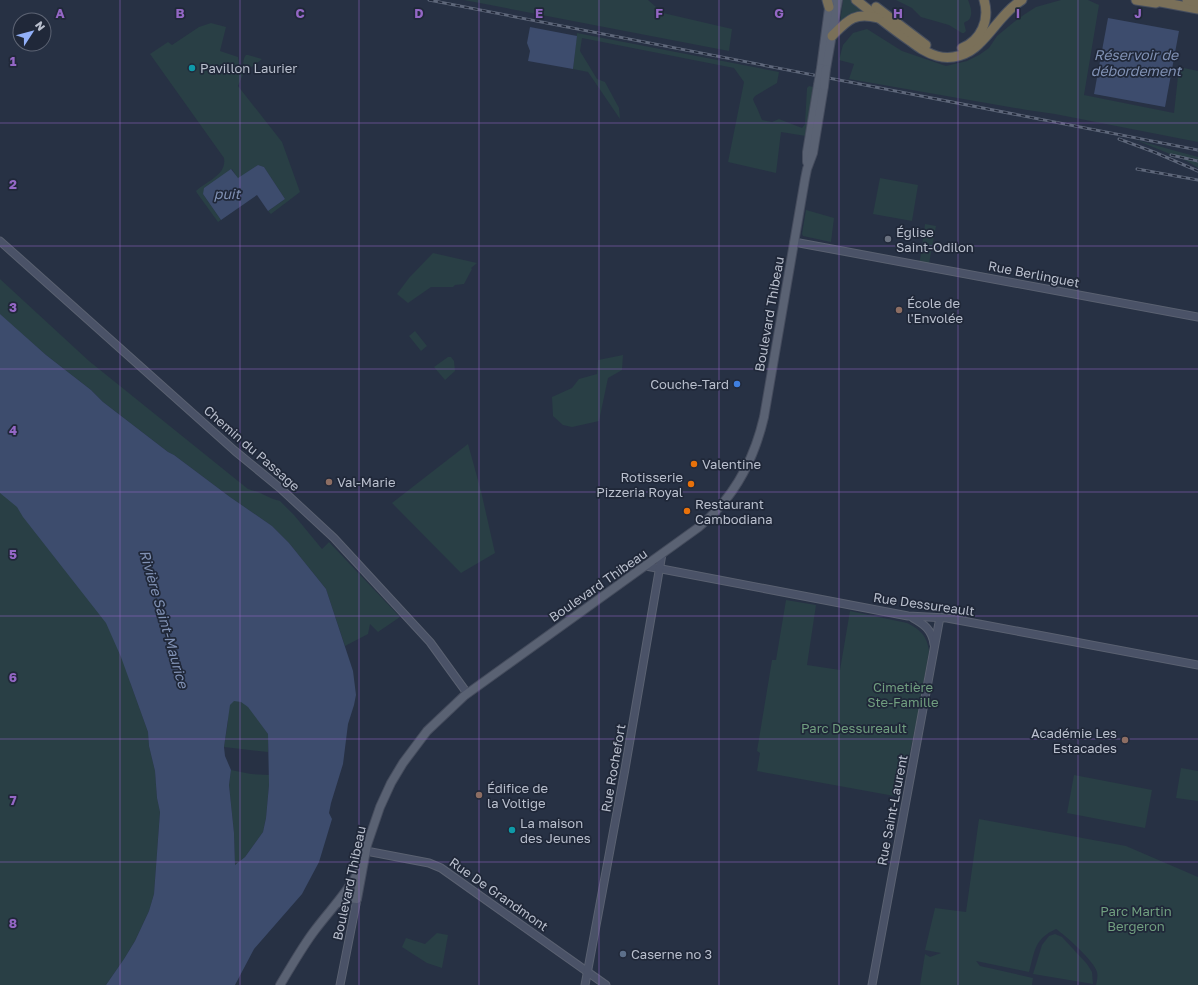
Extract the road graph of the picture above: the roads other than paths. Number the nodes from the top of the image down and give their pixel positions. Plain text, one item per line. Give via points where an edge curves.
1 (838, 0) edge
2 (856, 0) edge
3 (866, 0) edge
4 (984, 0) edge
5 (1022, 0) edge
6 (1136, 0) edge
7 (1150, 0) edge
8 (1187, 0) edge
9 (829, 2) edge
10 (1198, 2) edge
11 (1177, 6) junction
12 (1198, 9) edge
13 (881, 19) junction
14 (832, 36) junction
15 (824, 68) junction
16 (0, 241) edge
17 (794, 242) junction
18 (1198, 317) edge
19 (662, 554) junction
20 (646, 566) junction
21 (660, 569) junction
22 (911, 617) junction
23 (940, 617) junction
24 (935, 649) junction
25 (1198, 665) edge
26 (467, 693) junction
27 (366, 851) junction
28 (363, 865) junction
29 (357, 899) junction
30 (338, 903) junction
31 (588, 972) junction
32 (280, 985) edge
33 (340, 985) edge
34 (585, 985) edge
35 (606, 985) edge
36 (872, 985) edge

1 - 14 main road, Boulevard Thibeau
2 - 13 highway
3 - 4 highway via 925,44 936,50 945,51 964,47 978,36 986,17
5 - 13 highway via 1009,10 976,47 953,57 941,57 926,52
6 - 11 highway
7 - 11 highway
8 - 10 highway
9 - 15 main road, Boulevard Thibeau
11 - 12 highway
13 - 14 highway via 854,17
14 - 15 main road, Boulevard Thibeau
15 - 17 main road, Boulevard Thibeau, bridge via 813,153 807,169
16 - 26 street, Chemin du Passage via 325,530 430,642
17 - 18 street, Rue Berlinguet
17 - 19 main road, Boulevard Thibeau via 764,417 753,454 739,482 720,508
19 - 20 main road, Boulevard Thibeau
19 - 21 street, Rue Rochefort
20 - 21 street, Rue Dessureault
20 - 26 main road, Boulevard Thibeau
21 - 22 street, Rue Dessureault
21 - 31 street, Rue Rochefort
22 - 23 street, Rue Dessureault
22 - 24 street via 928,628
23 - 24 street, Rue Saint-Laurent
23 - 25 street, Rue Dessureault
24 - 36 street, Rue Saint-Laurent
26 - 27 main road, Boulevard Thibeau via 427,732 403,763 380,807
27 - 28 main road, Boulevard Thibeau
27 - 31 street, Rue De Grandmont via 441,868
28 - 29 main road, Boulevard Thibeau
28 - 30 main road
29 - 30 main road via 347,898
29 - 33 street, Boulevard Thibeau
30 - 32 main road via 310,937
31 - 34 street, Rue Rochefort
31 - 35 street, Rue De Grandmont

